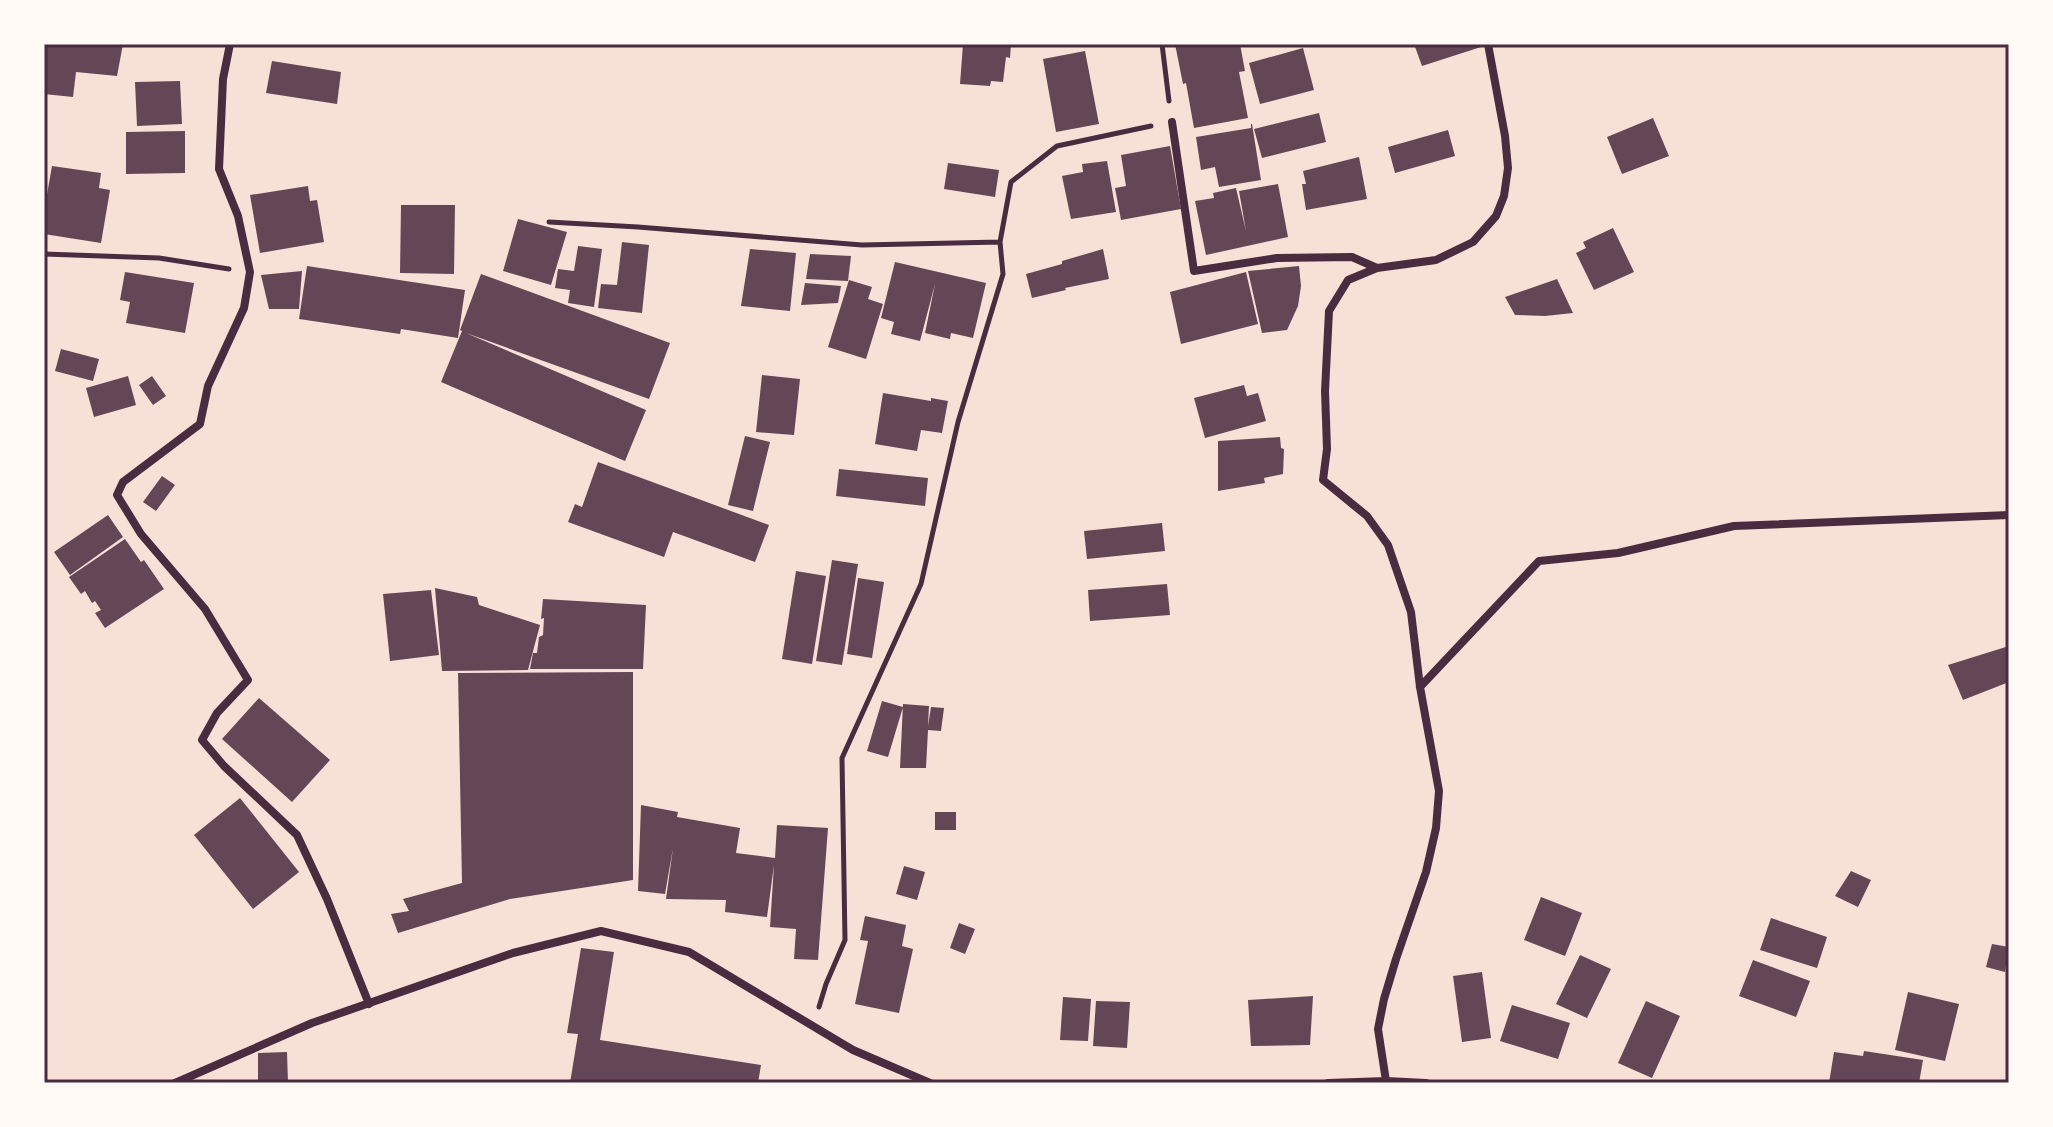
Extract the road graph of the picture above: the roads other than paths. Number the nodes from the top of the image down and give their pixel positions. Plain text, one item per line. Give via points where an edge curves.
1 (230, 44) edge
2 (1488, 44) edge
3 (1172, 122) road end
4 (1377, 268) junction
5 (2009, 515) edge
6 (1420, 687) junction
7 (369, 1004) junction
8 (1386, 1081) edge
9 (175, 1083) edge
10 (930, 1083) edge
11 (1328, 1083) edge
12 (1426, 1083) edge

1 - 7 street via 219,169 238,216 250,272 244,308 208,386 200,424 123,482 117,495 141,534 205,609 248,680 217,713 202,740 297,835
2 - 4 street via 1508,168 1496,216 1473,242 1436,260
3 - 4 street via 1194,271 1277,258 1352,257
4 - 6 street via 1348,280 1329,311 1323,480 1367,516 1388,545 1411,612
5 - 6 street via 1734,526 1618,553 1539,561
6 - 8 street via 1439,791 1436,828 1378,1029
7 - 9 street
7 - 10 street via 513,953 601,931 689,952 853,1050
8 - 11 street
8 - 12 street

